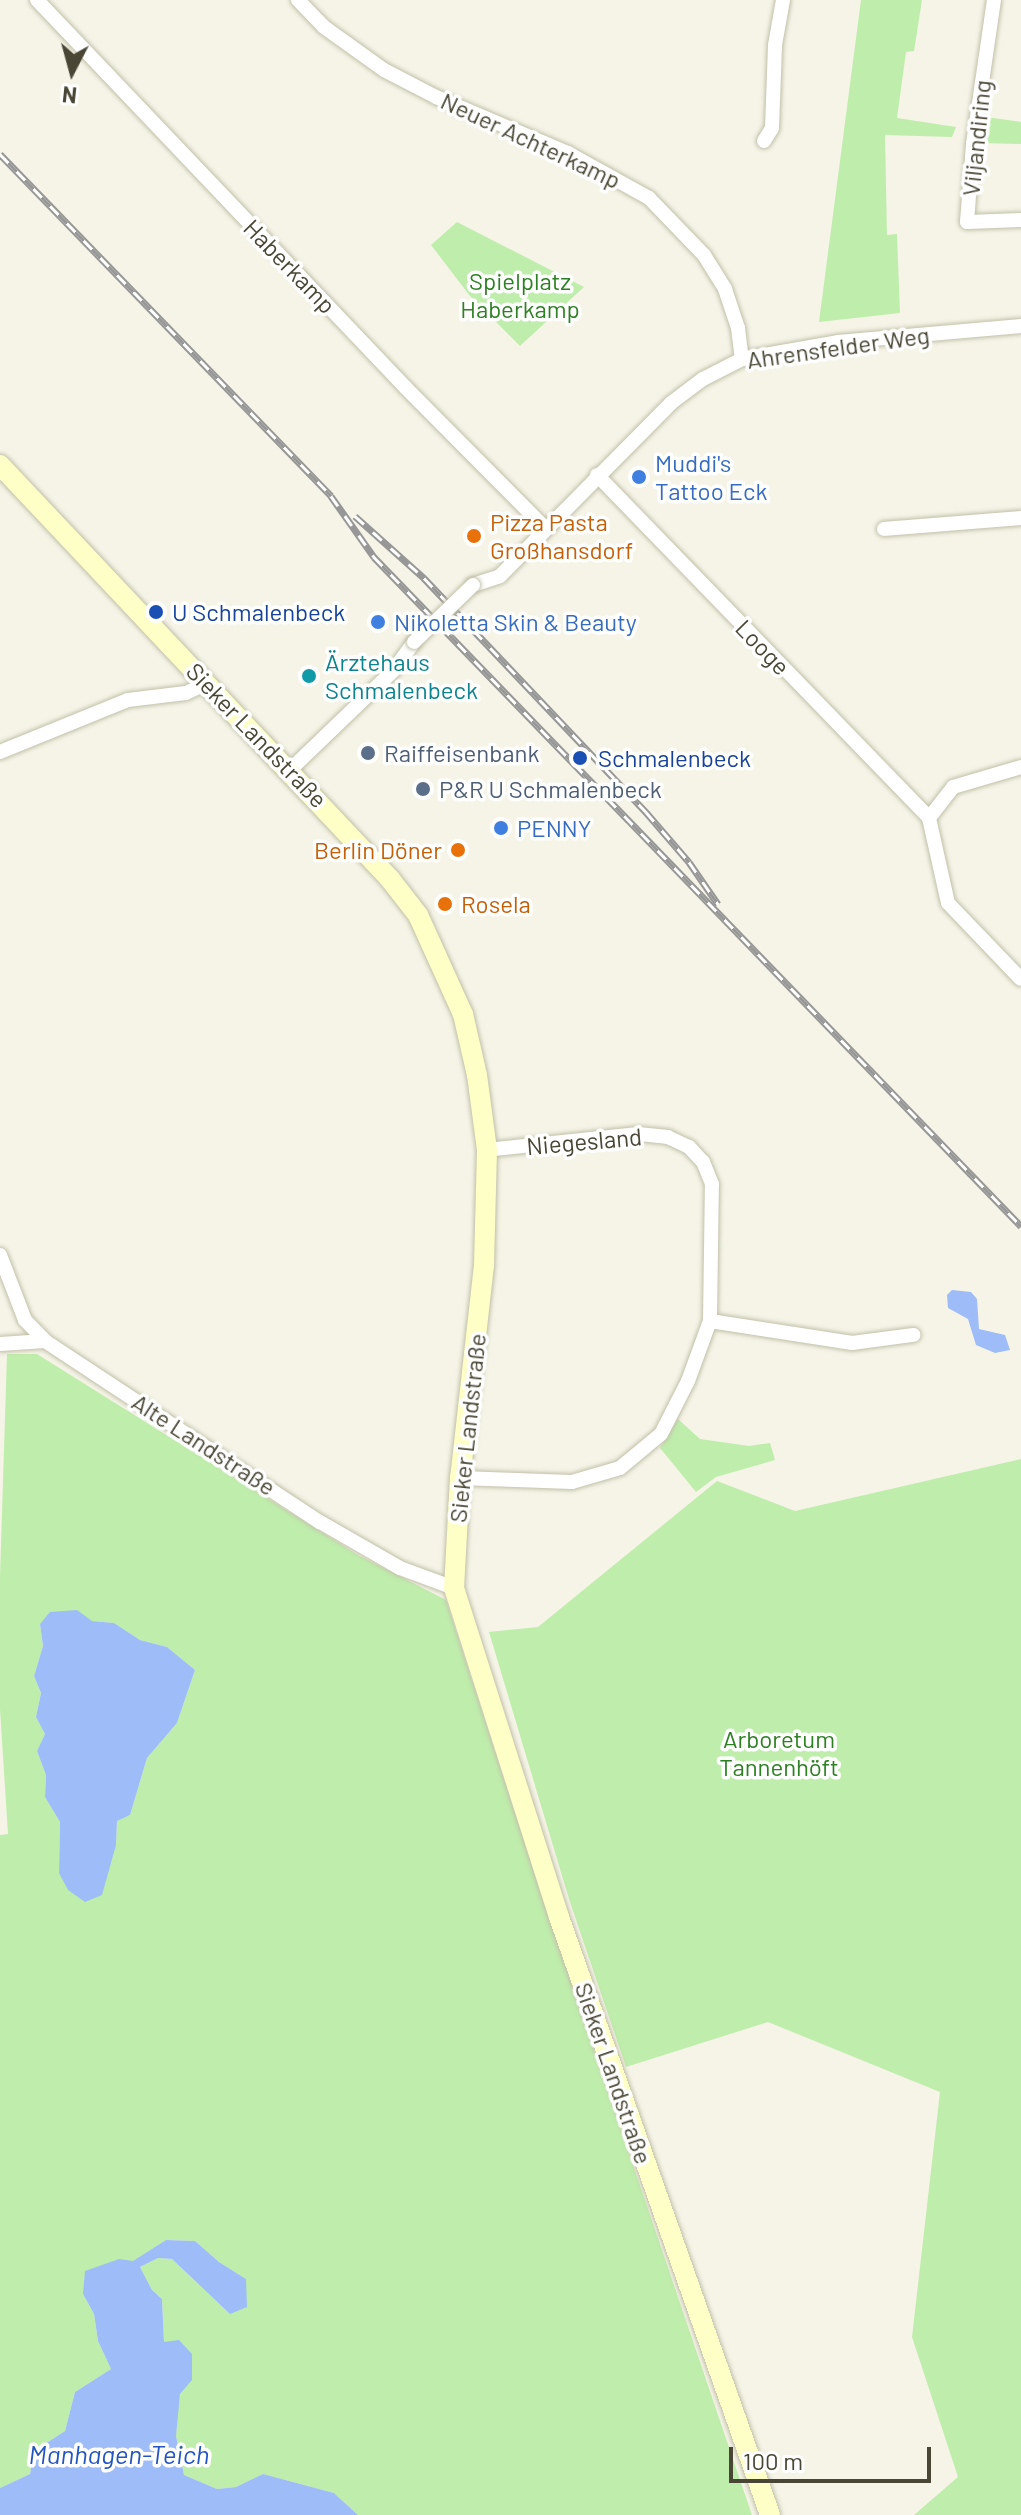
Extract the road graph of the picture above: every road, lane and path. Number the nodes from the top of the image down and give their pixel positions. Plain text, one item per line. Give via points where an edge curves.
1 (37, 0) edge
2 (298, 0) edge
3 (783, 0) edge
4 (994, 0) edge
5 (764, 141) dead end
6 (1021, 220) edge
7 (1021, 326) edge
8 (742, 359) junction
9 (0, 465) edge
10 (597, 475) junction
11 (1021, 518) edge
12 (546, 529) junction
13 (884, 529) dead end
14 (207, 683) junction
15 (0, 752) edge
16 (1021, 767) edge
17 (290, 770) junction
18 (929, 818) junction
19 (1021, 979) edge
20 (487, 1150) junction
21 (0, 1255) edge
22 (710, 1321) junction
23 (913, 1335) dead end
24 (45, 1341) junction
25 (0, 1344) edge
26 (460, 1478) junction
27 (454, 1588) junction
28 (770, 2515) edge

1 - 12 street, Haberkamp
2 - 8 street, Neuer Achterkamp via 324,27 384,70 568,153 649,198 704,255 725,289
3 - 5 street via 775,45 772,128
4 - 6 street, Viljandiring via 967,222
7 - 8 street, Ahrensfelder Weg via 838,342
8 - 10 street, Ahrensfelder Weg via 671,403
9 - 14 street, Sieker Landstraße
10 - 12 street, Ahrensfelder Weg
10 - 18 street, Looge
11 - 13 street
12 - 17 street, Ahrensfelder Weg, bridge via 500,576 473,585
14 - 15 street via 186,693 128,700
14 - 17 street, Sieker Landstraße
16 - 18 street via 953,787
17 - 20 street, Sieker Landstraße via 390,879 418,915 441,959 463,1014
18 - 19 street via 948,903
20 - 22 street, Niegesland via 638,1134 668,1137 689,1147 712,1184
20 - 26 street, Sieker Landstraße via 484,1265
21 - 24 street, Alte Landstraße via 25,1320
22 - 23 street via 852,1343
22 - 26 street, Niegesland via 673,1415 644,1452 620,1468 572,1482
24 - 25 street
24 - 27 street, Alte Landstraße via 331,1529 400,1568
26 - 27 street, Sieker Landstraße
27 - 28 street, Sieker Landstraße via 559,1917

